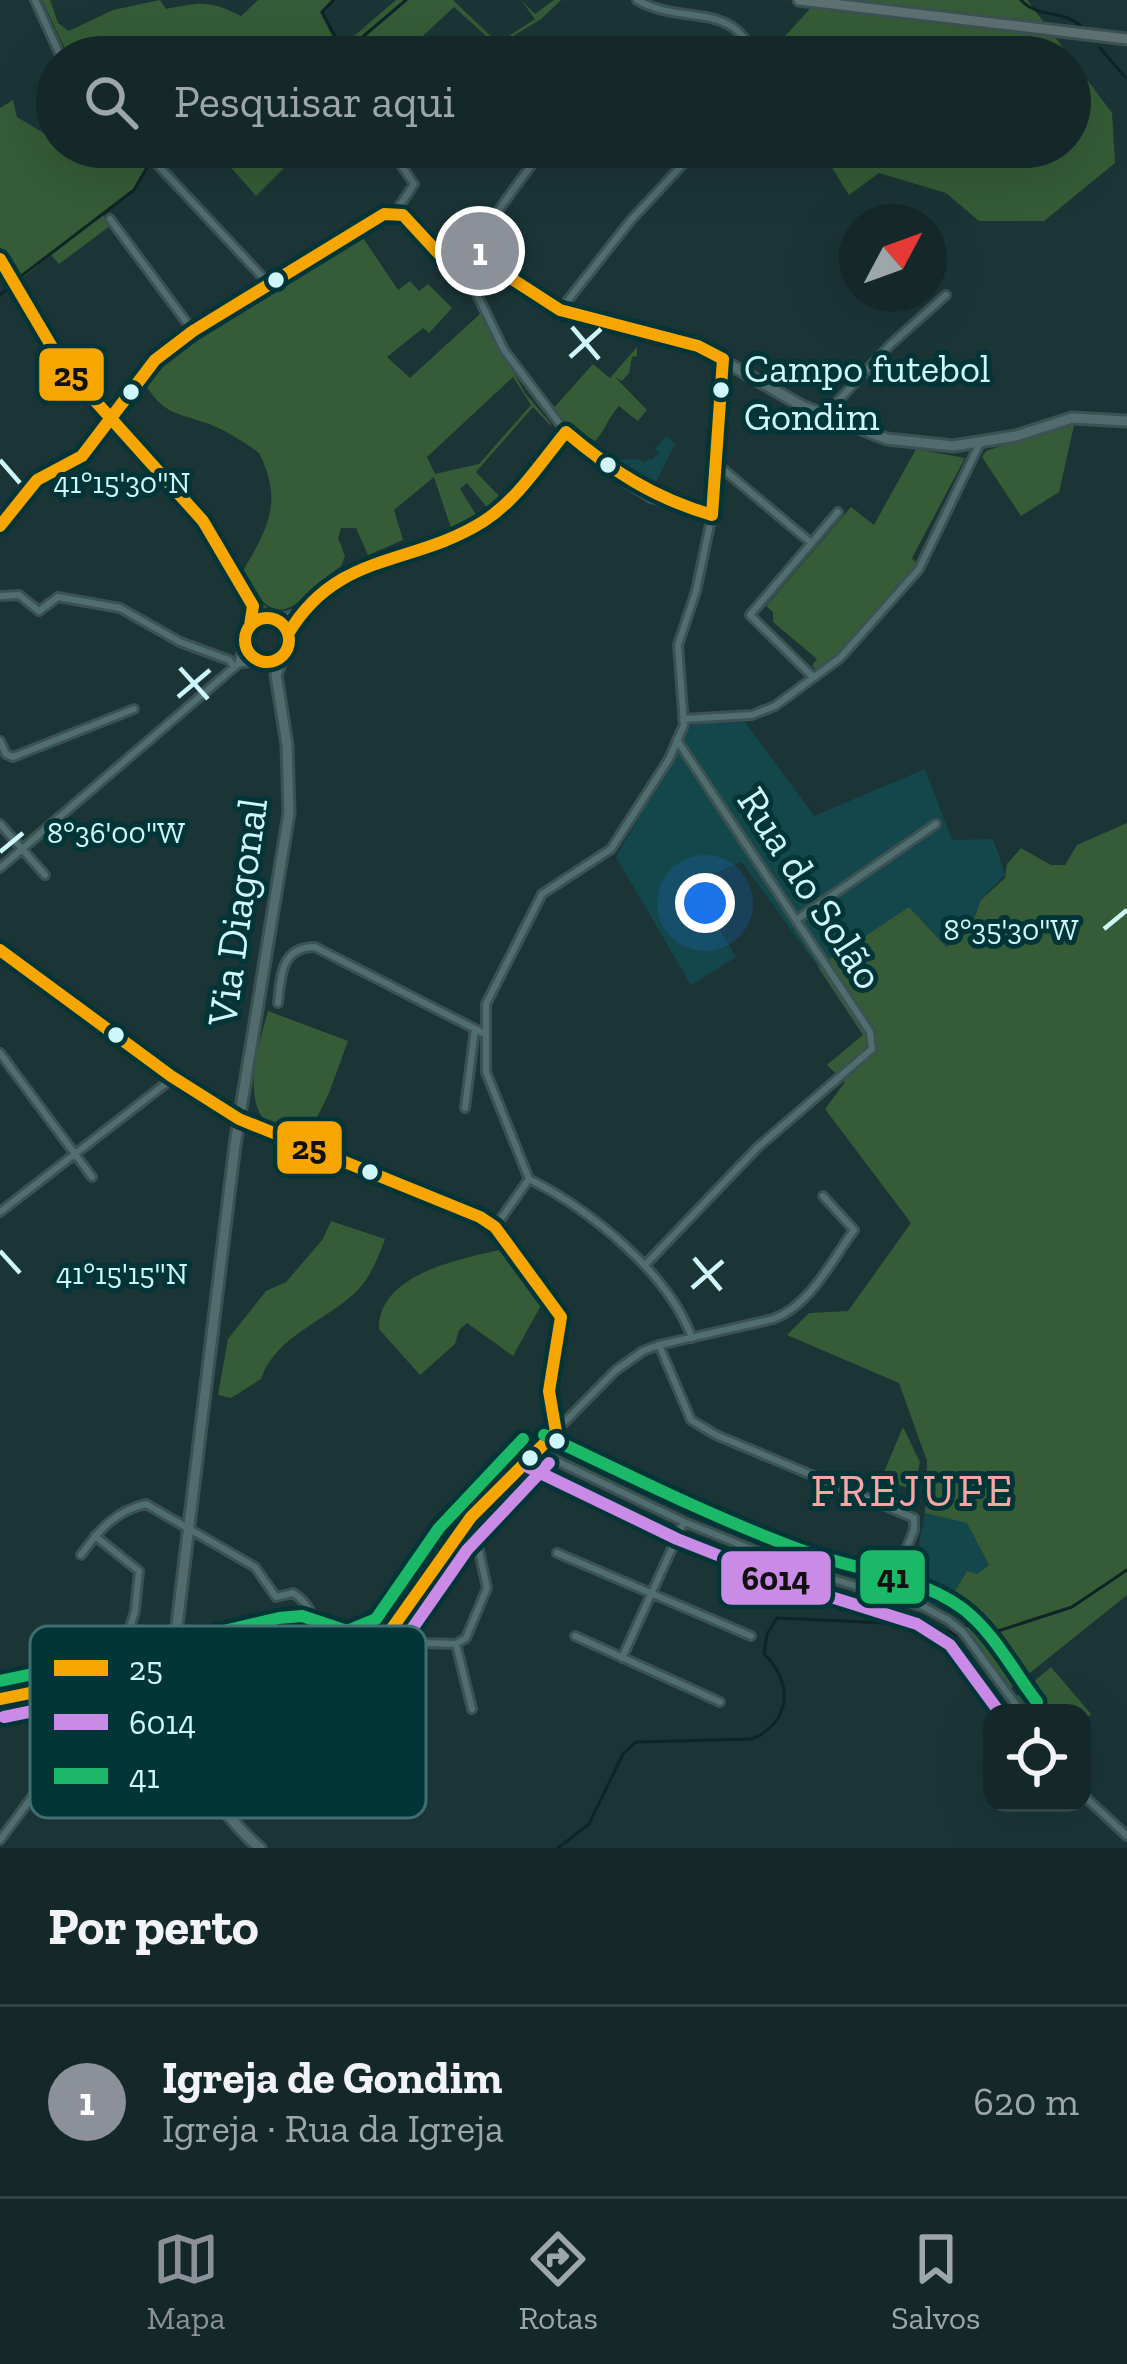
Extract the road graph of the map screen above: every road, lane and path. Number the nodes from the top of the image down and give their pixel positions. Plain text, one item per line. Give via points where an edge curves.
1 (35, 0) edge
2 (637, 0) edge
3 (799, 0) edge
4 (51, 36) edge
5 (745, 36) edge
6 (1127, 39) edge
7 (159, 168) edge
8 (403, 168) edge
9 (528, 168) edge
10 (679, 168) edge
11 (395, 213) junction
12 (110, 219) dead end
13 (0, 259) edge
14 (495, 268) junction
15 (466, 272) junction
16 (270, 286) junction
17 (560, 310) junction
18 (928, 312) edge
19 (193, 331) junction
20 (724, 359) junction
21 (824, 416) junction
22 (111, 417) junction
23 (1127, 421) edge
24 (566, 432) junction
25 (980, 443) junction
26 (718, 465) junction
27 (838, 512) dead end
28 (712, 515) junction
29 (0, 526) edge
30 (810, 542) junction
31 (0, 596) edge
32 (253, 606) junction
33 (297, 614) junction
34 (272, 619) junction
35 (250, 626) junction
36 (288, 634) junction
37 (245, 643) junction
38 (283, 655) junction
39 (261, 661) junction
40 (237, 666) junction
41 (276, 675) junction
42 (814, 677) junction
43 (134, 709) dead end
44 (683, 719) junction
45 (677, 740) junction
46 (0, 741) edge
47 (0, 824) edge
48 (936, 824) dead end
49 (22, 849) junction
50 (0, 868) edge
51 (45, 875) dead end
52 (796, 920) junction
53 (0, 950) edge
54 (278, 1003) dead end
55 (479, 1031) junction
56 (0, 1053) edge
57 (173, 1078) junction
58 (465, 1108) dead end
59 (239, 1119) junction
60 (73, 1154) junction
61 (92, 1178) dead end
62 (529, 1179) junction
63 (823, 1196) dead end
64 (0, 1213) edge
65 (495, 1227) junction
66 (644, 1266) junction
67 (692, 1338) junction
68 (659, 1345) junction
69 (556, 1432) junction
70 (536, 1451) junction
71 (471, 1517) junction
72 (684, 1522) junction
73 (188, 1530) junction
74 (95, 1536) junction
75 (557, 1553) dead end
76 (81, 1555) dead end
77 (650, 1595) junction
78 (887, 1596) junction
79 (131, 1626) edge
80 (177, 1626) edge
81 (313, 1626) edge
82 (393, 1626) edge
83 (574, 1636) dead end
84 (751, 1636) dead end
85 (426, 1643) edge
86 (456, 1644) junction
87 (622, 1658) junction
88 (30, 1693) edge
89 (0, 1699) edge
90 (720, 1702) dead end
91 (1015, 1704) edge
92 (472, 1709) dead end
93 (30, 1799) edge
94 (1091, 1802) edge
95 (234, 1818) edge
96 (1127, 1836) edge
97 (0, 1840) edge
98 (260, 1848) edge

1 - 4 street
2 - 5 street via 720,14
3 - 6 main road
7 - 16 street
8 - 11 street via 414,184
9 - 14 street via 484,230
10 - 17 street
11 - 15 main road
11 - 16 main road
12 - 19 street
13 - 22 main road via 55,354
14 - 15 main road
14 - 17 main road
15 - 24 street via 504,350
16 - 19 main road
17 - 20 main road
18 - 21 street
19 - 22 main road via 147,367
20 - 21 main road
20 - 26 street
21 - 25 main road via 886,439
22 - 29 main road via 82,456 37,480
22 - 32 main road via 203,521
23 - 25 main road via 1072,418
24 - 28 street via 651,498
24 - 33 street via 488,518 357,569
25 - 42 street via 919,569 858,641
26 - 28 street
26 - 30 street
27 - 30 street
28 - 44 street via 678,645
30 - 42 street via 750,615
31 - 40 street via 19,595 39,611 58,598 120,608
32 - 34 main road
32 - 35 main road
33 - 34 street
33 - 36 street
34 - 35 main road
34 - 36 main road
35 - 37 main road
36 - 38 main road, Via Diagonal
37 - 39 main road
37 - 40 street
38 - 39 main road
38 - 41 main road, Via Diagonal
39 - 40 street
39 - 41 main road
40 - 49 street
41 - 59 main road, Via Diagonal via 289,812
42 - 44 street via 752,715
43 - 46 street via 13,757
44 - 45 street
45 - 52 street, Rua do Solão
45 - 55 street via 610,849 542,894 530,911
47 - 49 street
48 - 52 street
49 - 50 street
49 - 51 street
52 - 66 street, Rua do Solão via 870,1032 872,1049 758,1147
53 - 57 street
54 - 55 street via 289,954 315,946
55 - 58 street
55 - 62 street via 486,1072
56 - 60 street
57 - 59 street
57 - 60 street
59 - 65 street
59 - 73 main road, Via Diagonal
60 - 61 street
60 - 64 street
62 - 65 street
62 - 66 street via 568,1198
63 - 67 street via 854,1230 805,1299 790,1313
65 - 69 street via 561,1317 549,1391
66 - 67 street
67 - 68 street
68 - 69 street via 616,1370
68 - 78 street via 691,1420 914,1518
69 - 70 street
70 - 71 street
70 - 72 street
71 - 82 street
71 - 86 street via 487,1588
72 - 77 street
72 - 78 street
73 - 74 street via 146,1504 117,1515
73 - 80 main road, Via Diagonal
73 - 81 street via 256,1567 276,1598 302,1598
74 - 76 street
74 - 79 street via 139,1571
75 - 77 street
77 - 84 street
77 - 87 street
78 - 91 street via 957,1627
83 - 87 street
85 - 86 street
86 - 92 street
87 - 90 street
88 - 89 main road
93 - 97 street
94 - 96 street
95 - 98 main road

